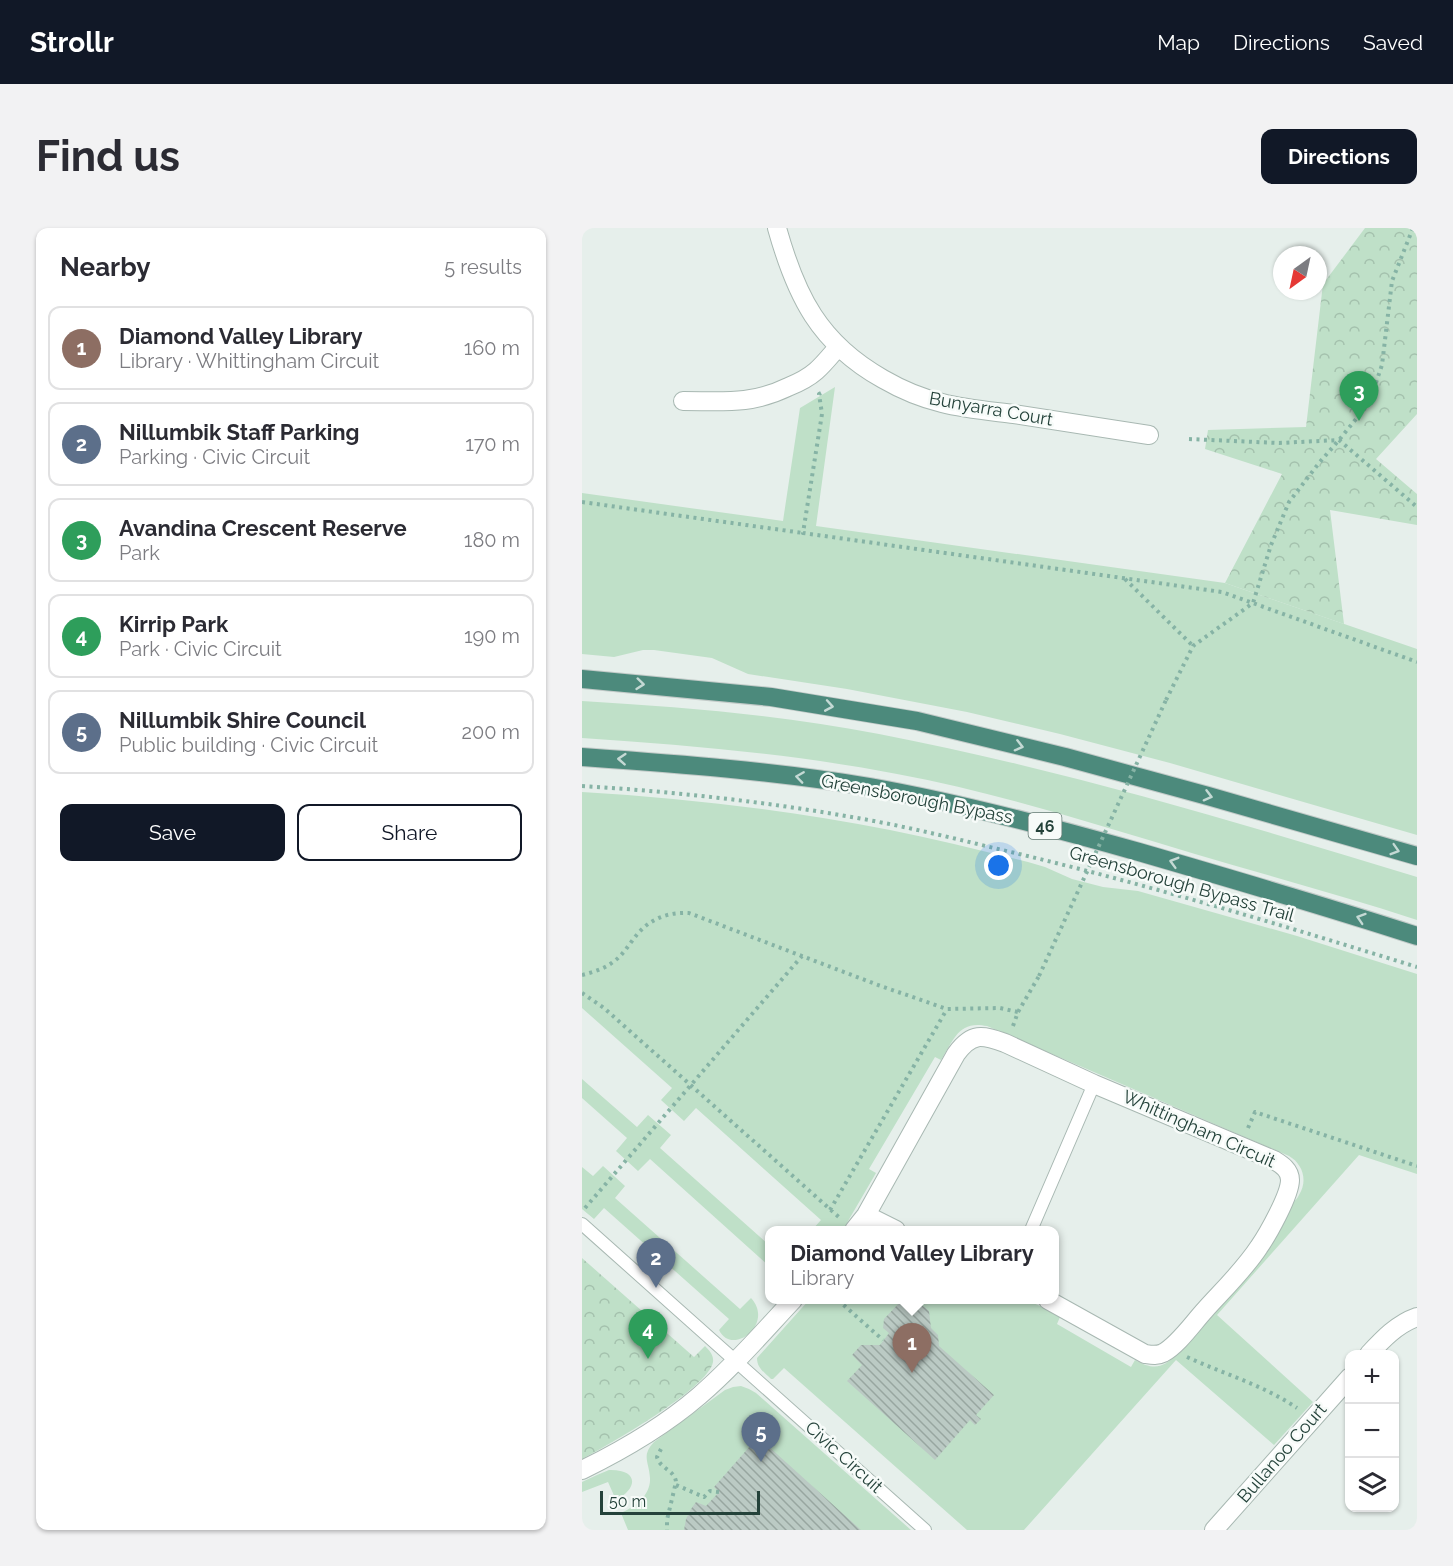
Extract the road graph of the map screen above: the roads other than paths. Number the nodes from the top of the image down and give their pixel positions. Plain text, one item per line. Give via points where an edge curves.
1 (777, 228) edge
2 (838, 347) junction
3 (683, 401) dead end
4 (1149, 435) dead end
5 (582, 679) edge
6 (582, 757) edge
7 (1417, 856) edge
8 (1417, 936) edge
9 (1094, 1084) junction
10 (866, 1215) junction
11 (582, 1224) edge
12 (851, 1226) edge
13 (888, 1226) edge
14 (1033, 1226) edge
15 (788, 1304) edge
16 (1057, 1304) edge
17 (1417, 1317) edge
18 (1373, 1350) edge
19 (735, 1360) junction
20 (1345, 1383) edge
21 (582, 1470) edge
22 (926, 1530) edge
23 (1214, 1530) edge

1 - 2 street, Bunyarra Court via 798,290
2 - 3 street via 815,372 758,399
2 - 4 street, Bunyarra Court via 870,372 928,400
5 -> 7 highway via 771,697 917,722 1065,757
8 -> 6 highway, Greensborough Bypass / 46 via 1118,846 949,803 792,776
9 - 10 street, Whittingham Circuit via 990,1038 964,1043
9 - 14 lane
9 - 16 street, Whittingham Circuit via 1274,1160 1284,1167 1290,1182 1258,1249 1169,1349 1156,1356 1145,1354
10 - 12 street, Whittingham Circuit
10 - 13 street
11 - 19 lane, Civic Circuit
15 - 19 street
17 - 18 street via 1388,1333
19 - 21 street via 698,1397 661,1425
19 - 22 lane, Civic Circuit
20 - 23 street, Bullanoo Court

